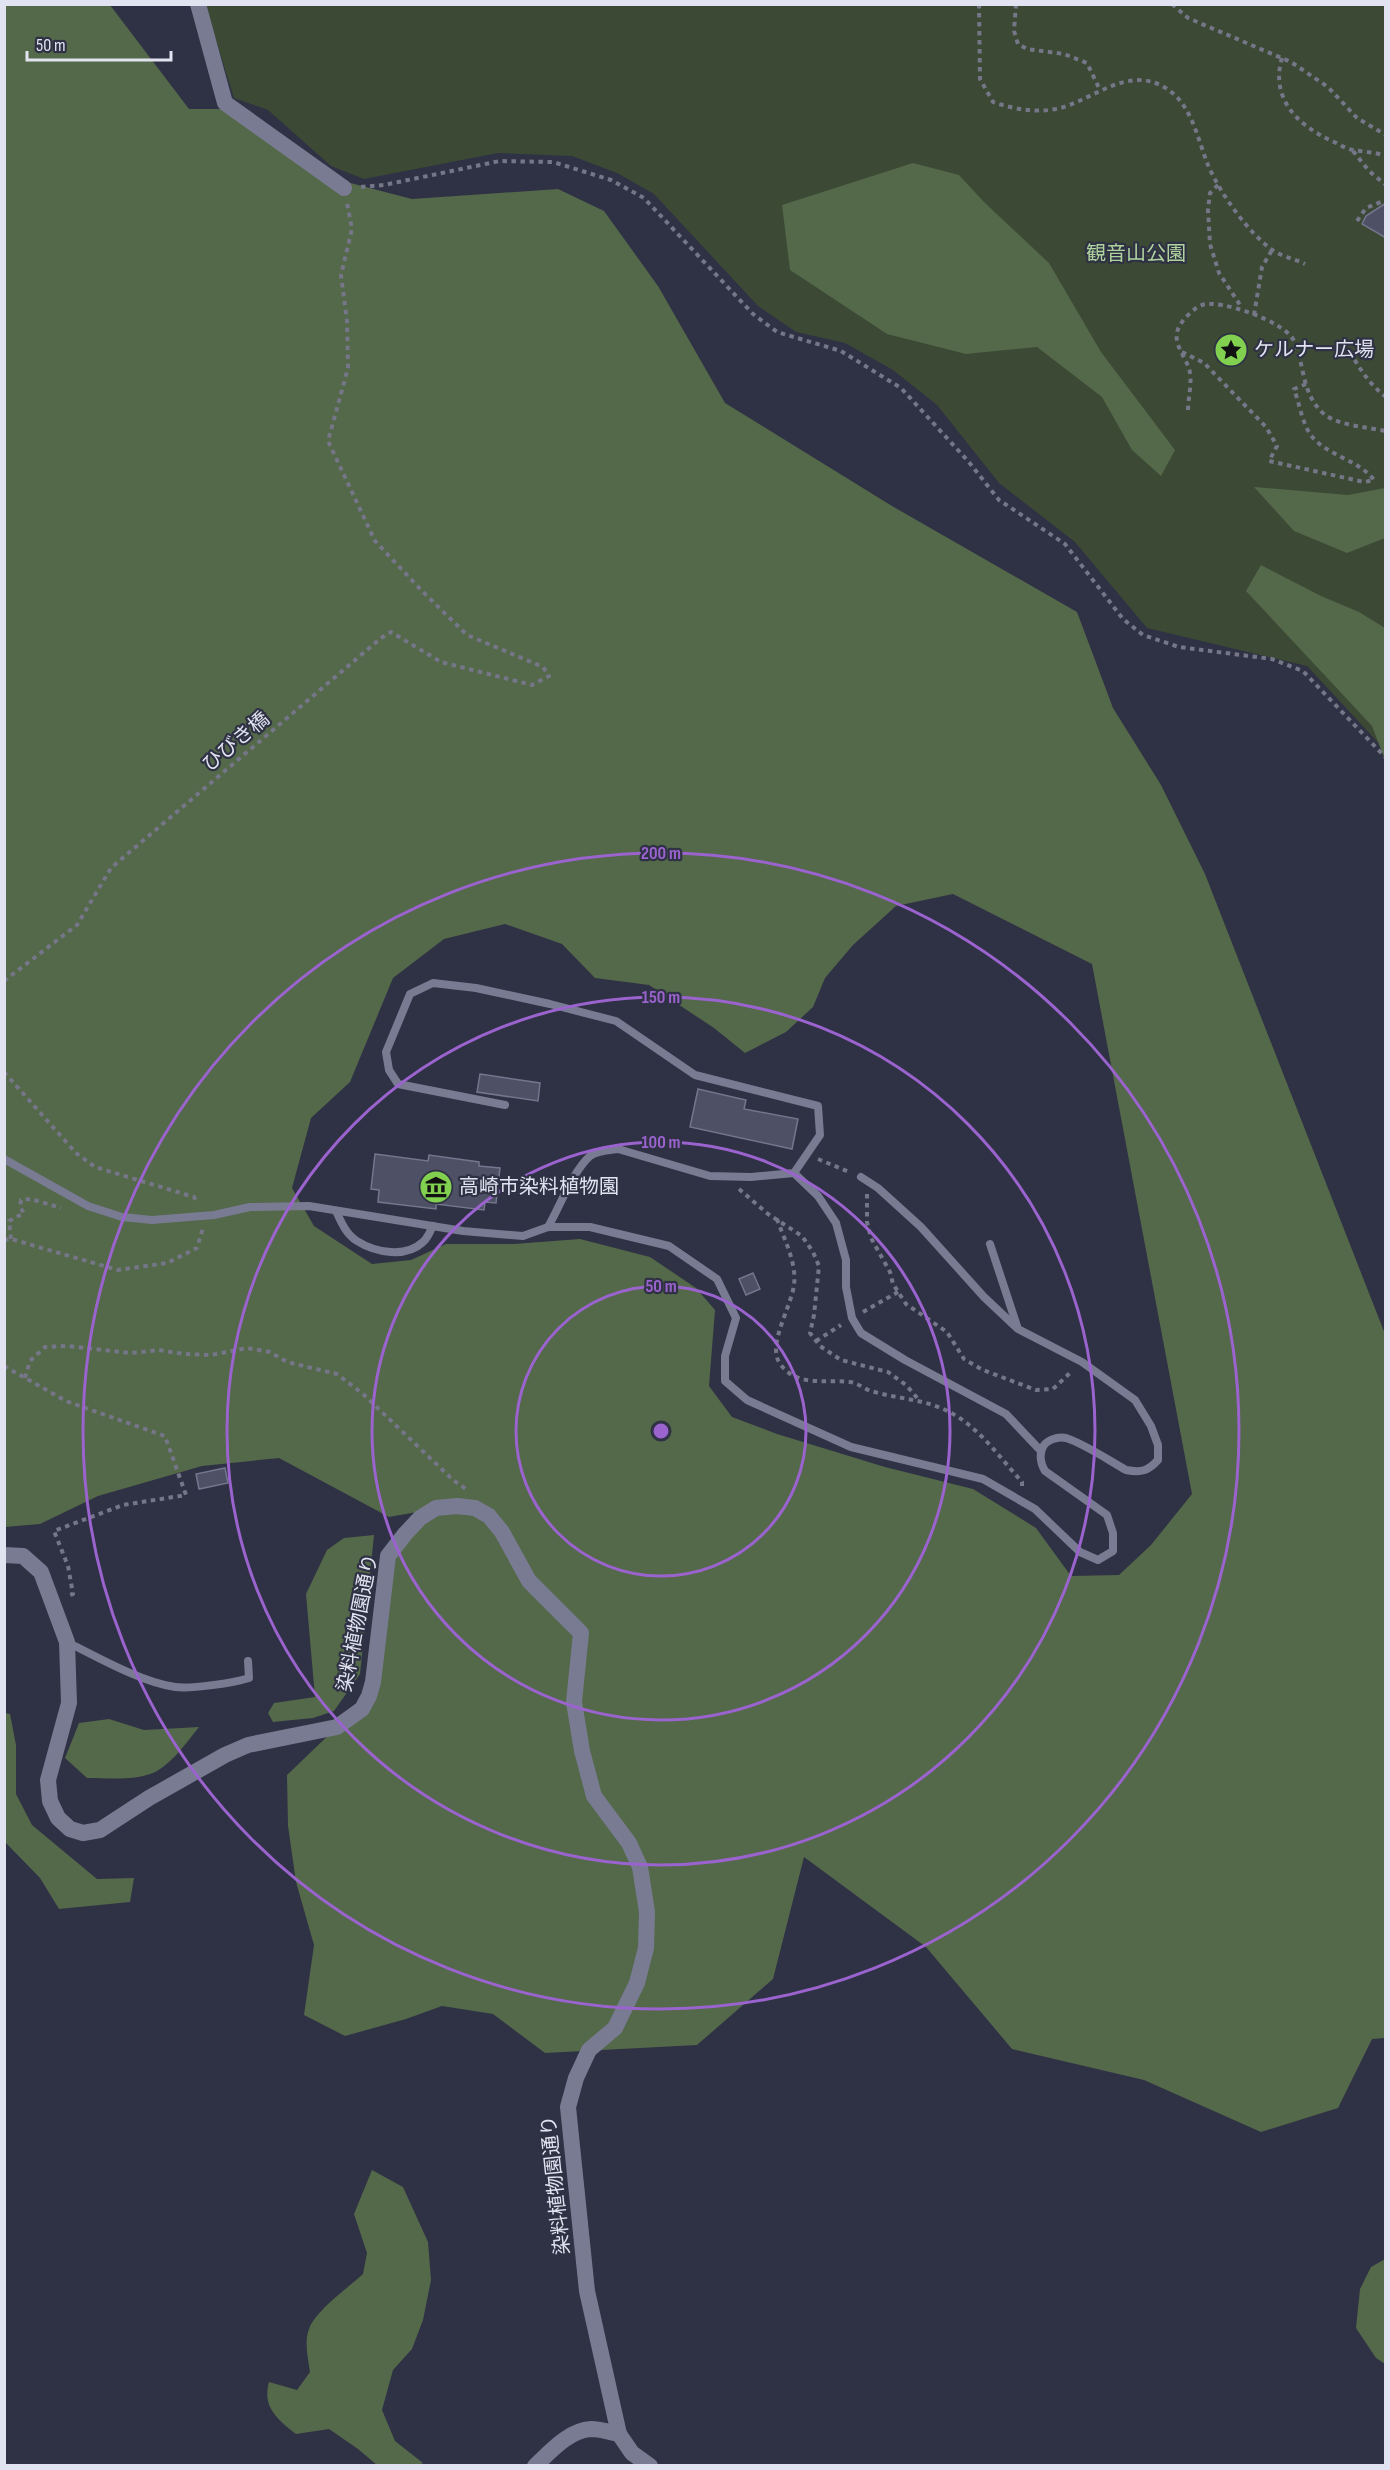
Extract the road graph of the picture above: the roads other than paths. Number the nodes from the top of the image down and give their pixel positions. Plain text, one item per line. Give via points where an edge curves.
1 (198, 4) edge
2 (344, 188) road end
3 (505, 1105) dead end
4 (4, 1159) edge
5 (794, 1173) junction
6 (865, 1179) road end
7 (336, 1211) junction
8 (433, 1226) junction
9 (548, 1227) junction
10 (990, 1244) dead end
11 (1018, 1329) junction
12 (1041, 1451) junction
13 (4, 1555) edge
14 (67, 1642) junction
15 (248, 1661) dead end
16 (619, 2434) junction
17 (536, 2466) edge
18 (650, 2466) edge

1 - 2 street via 225,103
3 - 5 lane via 398,1084 389,1070 386,1052 410,994 433,983 476,988 616,1021 694,1075 818,1106 820,1136
4 - 7 lane via 88,1206 122,1217 152,1220 250,1207 309,1206
5 - 9 lane via 750,1178 710,1176 618,1149 602,1150 591,1156 575,1178
5 - 12 lane via 818,1196 836,1223 846,1260 852,1318 861,1333 1006,1414
6 - 11 lane via 921,1227
7 - 8 lane
7 - 8 lane via 342,1227 356,1241 394,1253 425,1241
8 - 9 lane via 523,1236
9 - 12 lane via 590,1227 669,1246 717,1279 736,1318 726,1356 725,1380 747,1401 851,1447 983,1479 1035,1509 1080,1552 1098,1560 1113,1551 1107,1515 1045,1472 1040,1462
10 - 11 lane
11 - 12 lane via 1082,1362 1135,1400 1151,1426 1158,1445 1158,1460 1149,1470 1126,1470 1065,1437 1044,1444
13 - 14 street, 染料植物園通り via 23,1557 41,1572
14 - 15 lane via 140,1676 175,1687 238,1682 249,1678
14 - 16 street, 染料植物園通り via 69,1703 48,1780 50,1801 58,1818 70,1829 83,1833 100,1830 225,1755 248,1745 337,1727 362,1709 373,1682 388,1556 420,1518 435,1508 475,1508 489,1516 530,1581 581,1633 574,1702 582,1751 594,1796 629,1843 646,1889 646,1948 637,1983 615,2028 589,2050 568,2107 587,2291
16 - 17 street via 590,2429 578,2433 556,2446
16 - 18 street via 632,2453

